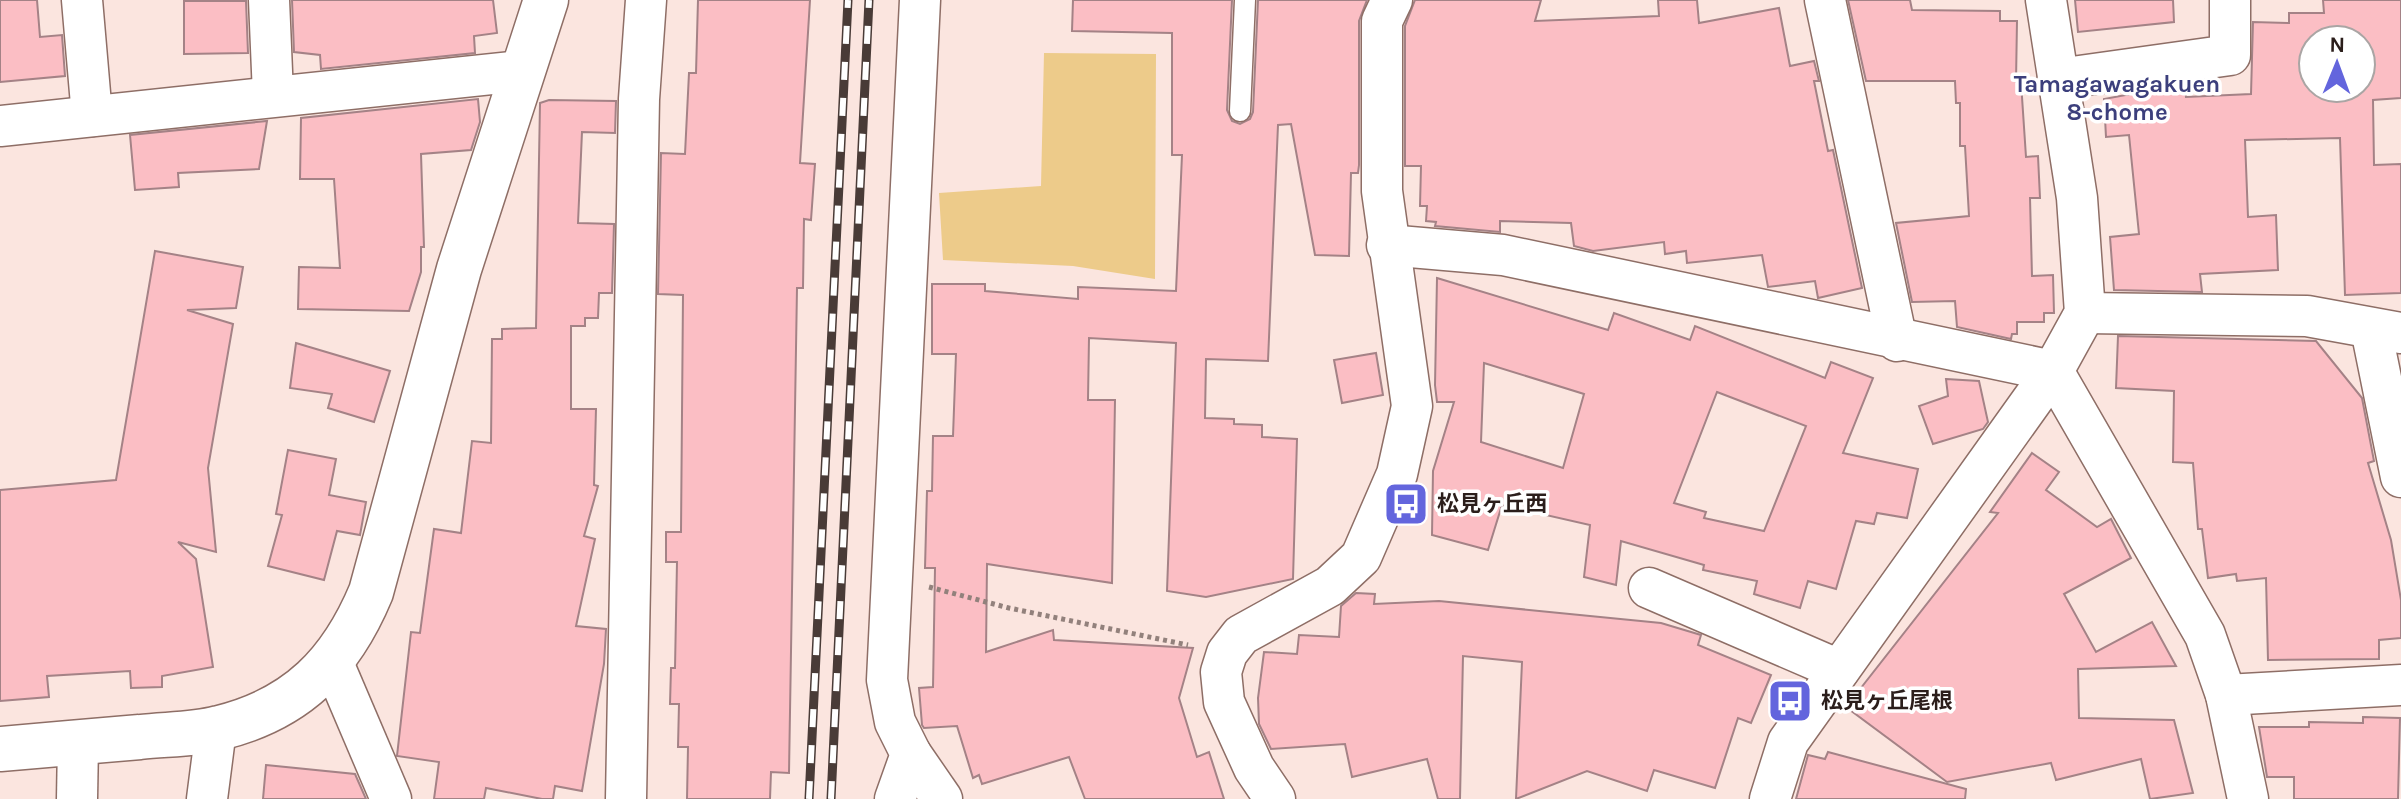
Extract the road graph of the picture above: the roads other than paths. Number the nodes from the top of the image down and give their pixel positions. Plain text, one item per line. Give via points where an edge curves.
1 (82, 0) edge
2 (269, 0) edge
3 (546, 0) edge
4 (646, 0) edge
5 (920, 0) edge
6 (1245, 0) edge
7 (1392, 0) edge
8 (1825, 0) edge
9 (2046, 0) edge
10 (2230, 0) edge
11 (521, 71) junction
12 (2058, 79) junction
13 (273, 95) junction
14 (1240, 111) dead end
15 (92, 116) junction
16 (0, 126) edge
17 (1387, 245) junction
18 (2085, 313) junction
19 (2386, 331) edge
20 (1897, 341) junction
21 (2053, 371) junction
22 (2401, 477) edge
23 (1649, 588) dead end
24 (333, 663) junction
25 (1839, 670) junction
26 (2401, 685) edge
27 (2226, 695) junction
28 (216, 729) junction
29 (78, 743) junction
30 (0, 749) edge
31 (911, 754) junction
32 (77, 799) edge
33 (207, 799) edge
34 (391, 799) edge
35 (626, 799) edge
36 (895, 799) edge
37 (942, 799) edge
38 (1275, 799) edge
39 (1770, 799) edge
40 (2248, 799) edge

1 - 15 street
2 - 13 street
3 - 11 street
4 - 35 street via 639,115
5 - 31 street via 887,680 895,722
6 - 14 lane
7 - 17 street via 1382,21
8 - 20 street
9 - 12 street
10 - 12 street via 2230,55
11 - 13 street
11 - 24 street via 459,269 375,580 355,630
12 - 18 street via 2077,198
13 - 15 street
15 - 16 street
17 - 20 street via 1503,255
17 - 38 street via 1412,406 1397,474 1361,557 1330,586 1241,635 1221,672 1224,702 1254,768
18 - 19 street via 2307,316
18 - 21 street
19 - 22 street
20 - 21 street
21 - 25 street
21 - 27 street via 2205,635
23 - 25 street
24 - 28 street via 295,695 253,718
24 - 34 street
25 - 39 street via 1788,742
26 - 27 street
27 - 40 street
28 - 29 street
28 - 33 street
29 - 30 street
29 - 32 street
31 - 36 street
31 - 37 street

